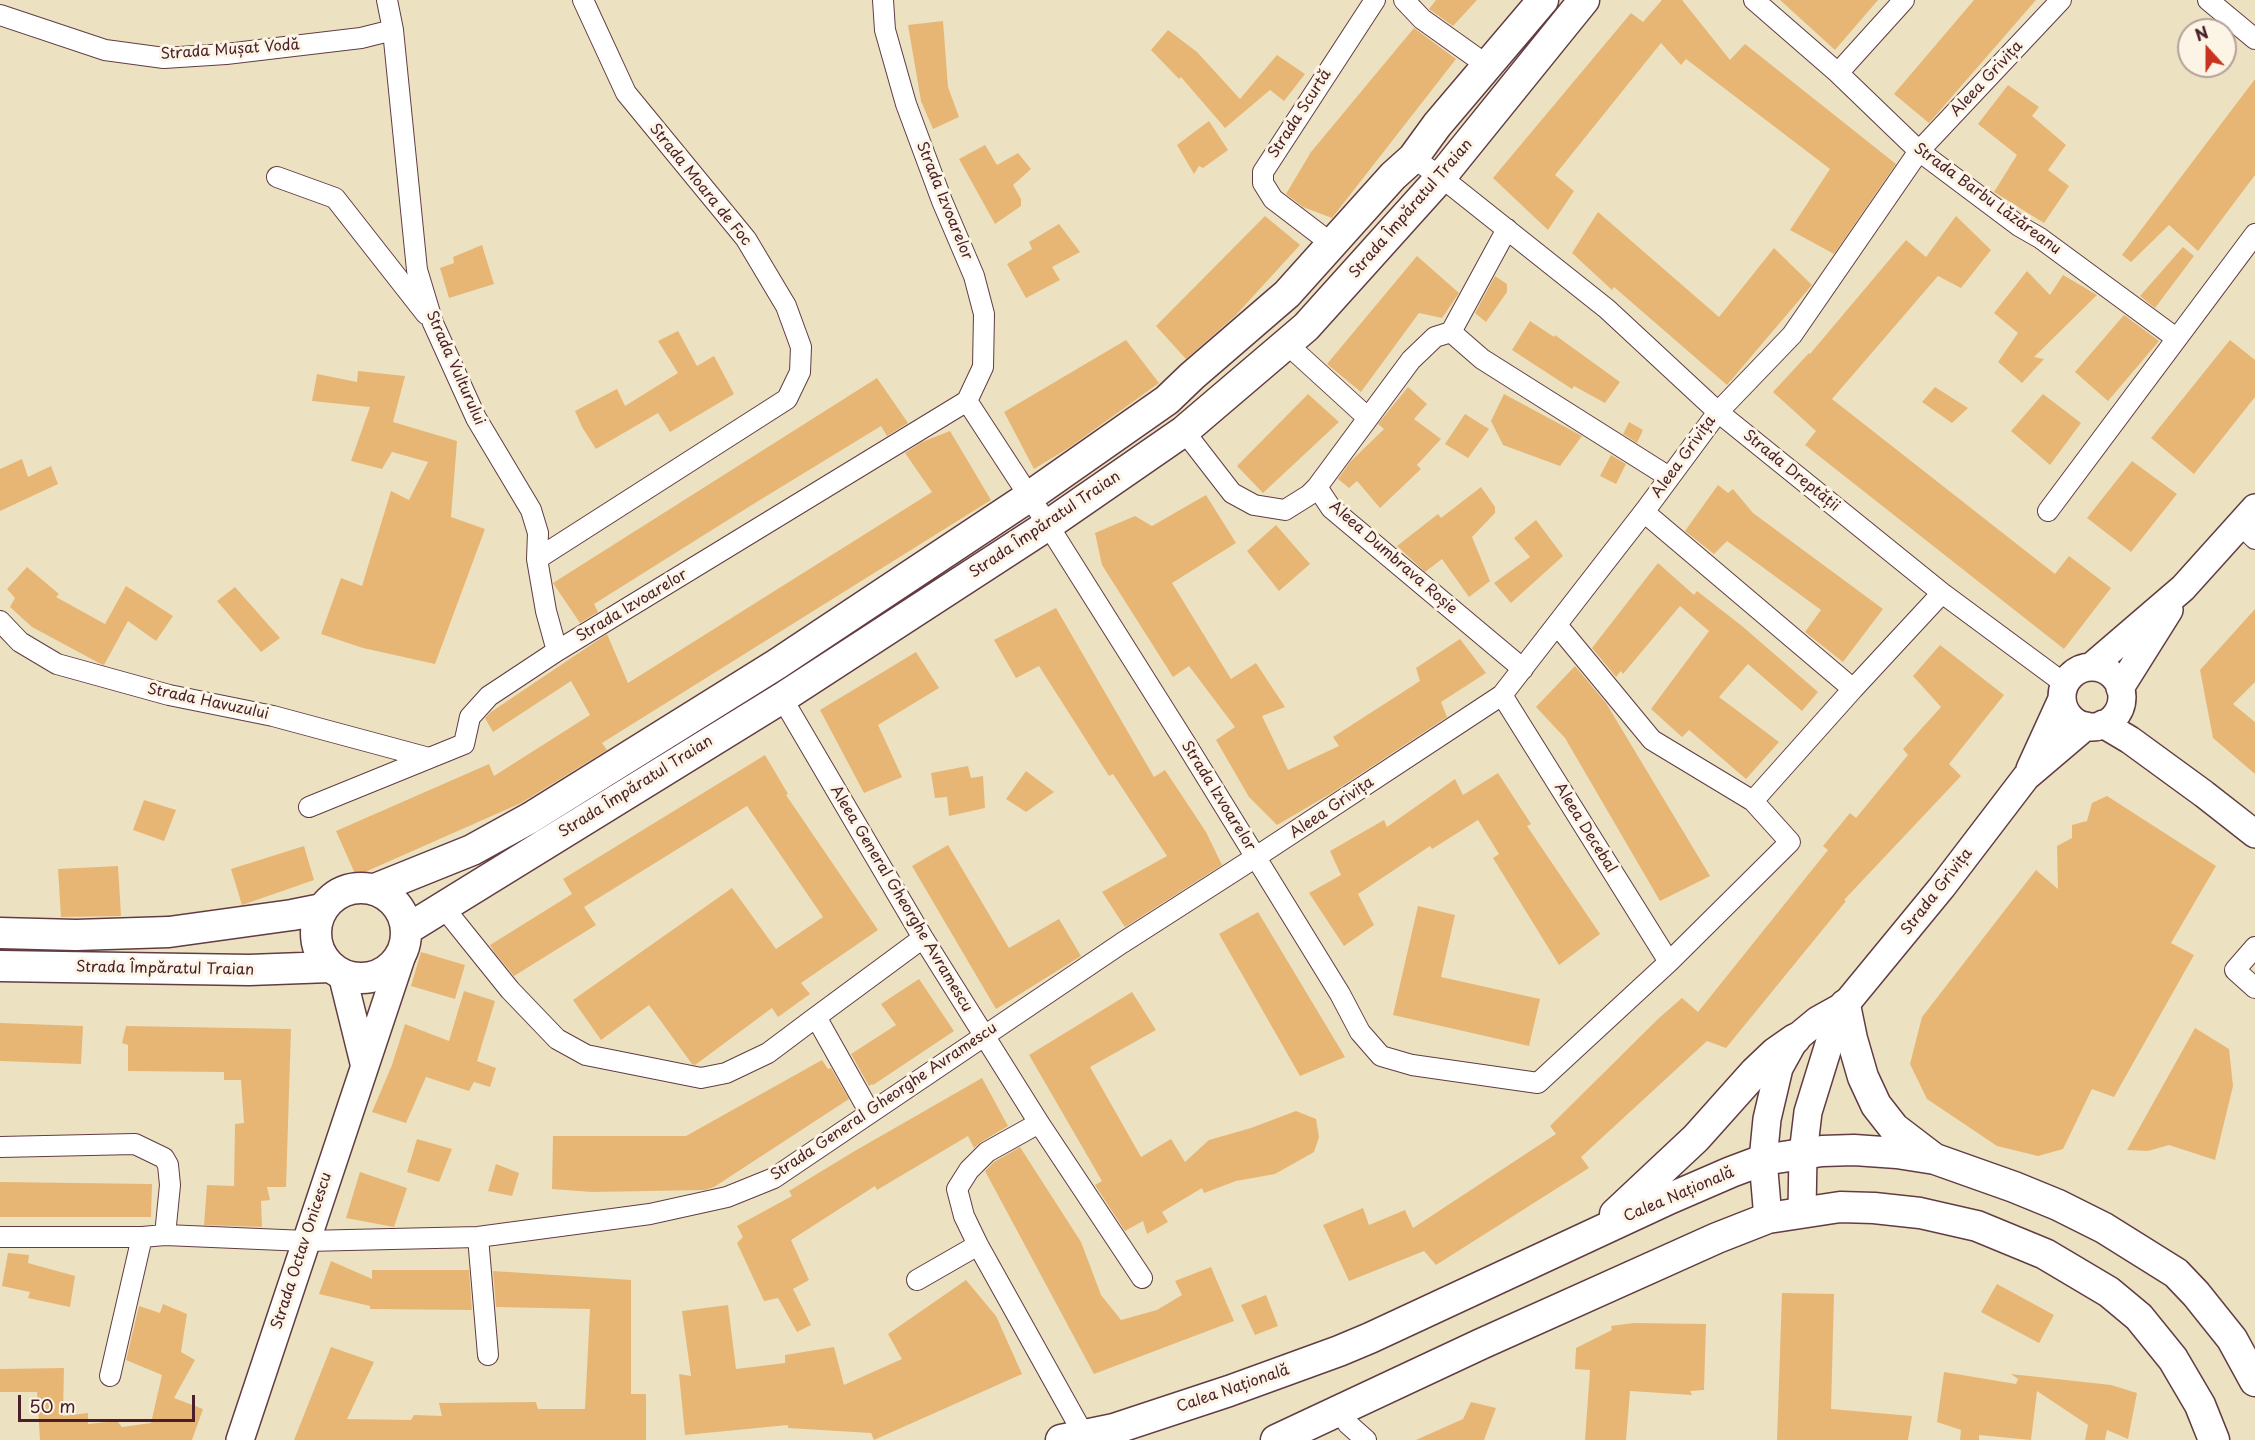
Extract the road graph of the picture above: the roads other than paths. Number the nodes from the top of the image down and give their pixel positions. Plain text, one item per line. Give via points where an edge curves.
1 (387, 0) edge
2 (583, 0) edge
3 (883, 0) edge
4 (1375, 0) edge
5 (1404, 0) edge
6 (1543, 0) edge
7 (1584, 0) edge
8 (1754, 0) edge
9 (1904, 0) edge
10 (2061, 0) edge
11 (2208, 0) edge
12 (0, 15) edge
13 (393, 30) junction
14 (2255, 39) edge
15 (1488, 66) junction
16 (1838, 73) junction
17 (1919, 151) junction
18 (1413, 158) junction
19 (278, 177) dead end
20 (1441, 177) junction
21 (1507, 230) junction
22 (2255, 234) edge
23 (1332, 244) junction
24 (433, 323) junction
25 (1451, 332) junction
26 (2176, 338) junction
27 (1287, 344) junction
28 (967, 401) junction
29 (1718, 412) junction
30 (1368, 418) junction
31 (1184, 431) junction
32 (1669, 477) junction
33 (1317, 487) junction
34 (1029, 496) junction
35 (2048, 511) dead end
36 (1644, 512) junction
37 (2250, 524) edge
38 (1048, 525) junction
39 (537, 559) junction
40 (2183, 588) junction
41 (1942, 593) junction
42 (0, 621) edge
43 (1557, 625) junction
44 (557, 651) junction
45 (2091, 667) junction
46 (1522, 669) junction
47 (1853, 689) junction
48 (2063, 691) junction
49 (1502, 695) junction
50 (2120, 696) junction
51 (782, 698) junction
52 (2095, 725) junction
53 (429, 758) junction
54 (2026, 777) junction
55 (2204, 794) junction
56 (1754, 801) junction
57 (309, 807) dead end
58 (2255, 834) edge
59 (1256, 858) junction
60 (375, 889) junction
61 (444, 908) junction
62 (322, 909) junction
63 (0, 933) edge
64 (923, 938) junction
65 (404, 941) junction
66 (2255, 947) edge
67 (1669, 962) junction
68 (0, 966) edge
69 (336, 971) junction
70 (2255, 988) edge
71 (1845, 1005) junction
72 (816, 1017) junction
73 (984, 1035) junction
74 (1795, 1039) junction
75 (364, 1063) junction
76 (870, 1113) junction
77 (1039, 1123) junction
78 (0, 1147) edge
79 (1803, 1154) junction
80 (1935, 1159) junction
81 (1763, 1160) junction
82 (1802, 1211) junction
83 (1768, 1218) junction
84 (1596, 1232) junction
85 (165, 1235) junction
86 (0, 1237) edge
87 (142, 1237) junction
88 (478, 1237) junction
89 (306, 1241) junction
90 (978, 1245) junction
91 (1142, 1278) dead end
92 (917, 1280) dead end
93 (488, 1355) dead end
94 (110, 1376) dead end
95 (2255, 1380) edge
96 (1340, 1411) junction
97 (1125, 1434) edge
98 (1072, 1438) edge
99 (1284, 1438) edge
100 (240, 1440) edge
101 (1366, 1440) edge
102 (2214, 1440) edge

1 - 13 street, Strada Vulturului
2 - 39 street, Strada Moara de Foc via 626,93 746,239 786,306 801,347 800,372 787,399
3 - 28 street, Strada Izvoarelor via 885,30 906,105 974,276 984,314 983,367
4 - 23 street, Strada Scurtă via 1263,172 1263,183 1273,199
5 - 15 street via 1422,19
6 - 15 main road, Strada Împăratul Traian
7 - 20 main road, Strada Împăratul Traian
8 - 16 street, Strada Barbu Lăzăreanu
9 - 16 street
10 - 17 street, Aleea Grivița
11 - 14 street
12 - 13 street, Strada Mușat Vodă via 105,50 164,58 361,39
13 - 24 street, Strada Vulturului via 417,270
15 - 18 main road, Strada Împăratul Traian
16 - 17 street, Strada Barbu Lăzăreanu
17 - 26 street, Strada Barbu Lăzăreanu
17 - 29 street, Aleea Grivița via 1792,335
18 - 20 street, Strada Dreptății
18 - 23 main road, Strada Împăratul Traian
19 - 24 street via 335,198
20 - 21 street, Strada Dreptății
20 - 27 main road, Strada Împăratul Traian
21 - 25 street
21 - 29 street, Strada Dreptății via 1607,309
22 - 26 street
23 - 34 main road, Strada Împăratul Traian via 1287,294 1167,400
24 - 39 street, Strada Vulturului via 476,418 531,510 538,533
25 - 30 street via 1435,337 1411,360
25 - 32 street via 1482,359
26 - 35 street
27 - 30 street
27 - 31 main road, Strada Împăratul Traian
28 - 34 street, Strada Izvoarelor
28 - 44 street, Strada Izvoarelor
29 - 32 street, Aleea Grivița
29 - 41 street, Strada Dreptății
30 - 33 street
31 - 33 street, Aleea Dumbrava Roșie via 1232,493 1254,505 1285,510
31 - 38 main road, Strada Împăratul Traian
32 - 36 street, Aleea Grivița
33 - 46 street, Aleea Dumbrava Roșie via 1331,508
34 - 38 street, Strada Izvoarelor
34 - 60 main road, Strada Împăratul Traian via 777,664 530,818 472,850
36 - 43 street, Aleea Grivița
36 - 47 street
37 - 40 main road
38 - 51 main road, Strada Împăratul Traian
38 - 59 street, Strada Izvoarelor
39 - 44 street, Strada Vulturului
40 - 45 main road
40 - 50 main road
41 - 47 street
41 - 48 street, Strada Dreptății
42 - 53 street, Strada Havuzului via 20,642 57,664
43 - 46 street, Aleea Grivița
43 - 56 street via 1652,740
44 - 53 street, Strada Izvoarelor via 489,696 470,717 464,744
45 - 48 main road via 2071,675
45 - 50 main road via 2109,672 2116,680
46 - 49 street, Aleea Grivița
47 - 56 street
48 - 52 main road via 2069,717 2077,723
48 - 54 main road, Strada Grivița
49 - 59 street, Aleea Grivița
49 - 67 street, Aleea Decebal
50 - 52 main road via 2117,712
50 - 55 main road
51 - 61 main road, Strada Împăratul Traian
51 - 64 street, Aleea General Gheorghe Avramescu
52 - 54 main road, Strada Grivița
52 - 55 main road via 2130,740
53 - 57 street, Strada Izvoarelor
54 - 71 main road, Strada Grivița
55 - 58 main road
56 - 67 street via 1790,842
59 - 67 street, Strada Izvoarelor via 1360,1032 1381,1056 1412,1065 1539,1083
59 - 73 street, Strada General Gheorghe Avramescu
60 - 62 main road via 345,890
60 - 65 main road via 399,907 405,921
61 - 65 main road, Strada Împăratul Traian
61 - 72 street via 510,990 557,1038 585,1055 701,1078 726,1073 768,1053
62 - 63 main road via 169,932
62 - 69 main road via 316,939 320,954
64 - 72 street
64 - 73 street, Aleea General Gheorghe Avramescu
65 - 69 main road via 388,970 357,978
65 - 75 main road, Strada Octav Onicescu
66 - 70 street via 2235,970
68 - 69 main road, Strada Împăratul Traian
69 - 75 main road
71 - 74 main road, Strada Grivița
71 - 79 main road, Strada Grivița via 1808,1112
71 - 80 main road via 1863,1077 1876,1105 1894,1128
72 - 76 street
73 - 76 street, Strada General Gheorghe Avramescu
73 - 77 street, Aleea General Gheorghe Avramescu
74 - 81 main road, Strada Grivița via 1779,1068 1767,1119
74 - 84 main road via 1755,1072 1696,1138
75 - 89 main road, Strada Octav Onicescu
76 - 88 street, Strada General Gheorghe Avramescu via 774,1178 727,1197 650,1214
77 - 90 street via 987,1152 957,1190
77 - 91 street, Aleea General Gheorghe Avramescu
78 - 85 street via 135,1144 164,1158 170,1185
79 - 80 main road, Calea Națională via 1854,1150
79 - 81 main road, Calea Națională
79 - 82 main road, Strada Grivița
80 - 95 main road, Calea Națională via 2058,1205 2104,1228 2176,1274 2232,1339
81 - 83 main road, Strada Grivița
81 - 84 main road, Calea Națională
82 - 83 main road
82 - 102 main road via 1874,1208 1920,1213 1977,1226 2045,1254 2109,1292 2139,1317 2189,1384
83 - 96 main road via 1481,1344
84 - 97 main road, Calea Națională via 1370,1338
85 - 87 street, Strada General Gheorghe Avramescu
85 - 89 street, Strada General Gheorghe Avramescu
86 - 87 street, Strada General Gheorghe Avramescu
87 - 94 street
88 - 89 street, Strada General Gheorghe Avramescu
88 - 93 street
89 - 100 main road, Strada Octav Onicescu
90 - 92 street
90 - 98 street
96 - 99 main road
96 - 101 street
97 - 98 main road, Calea Națională

